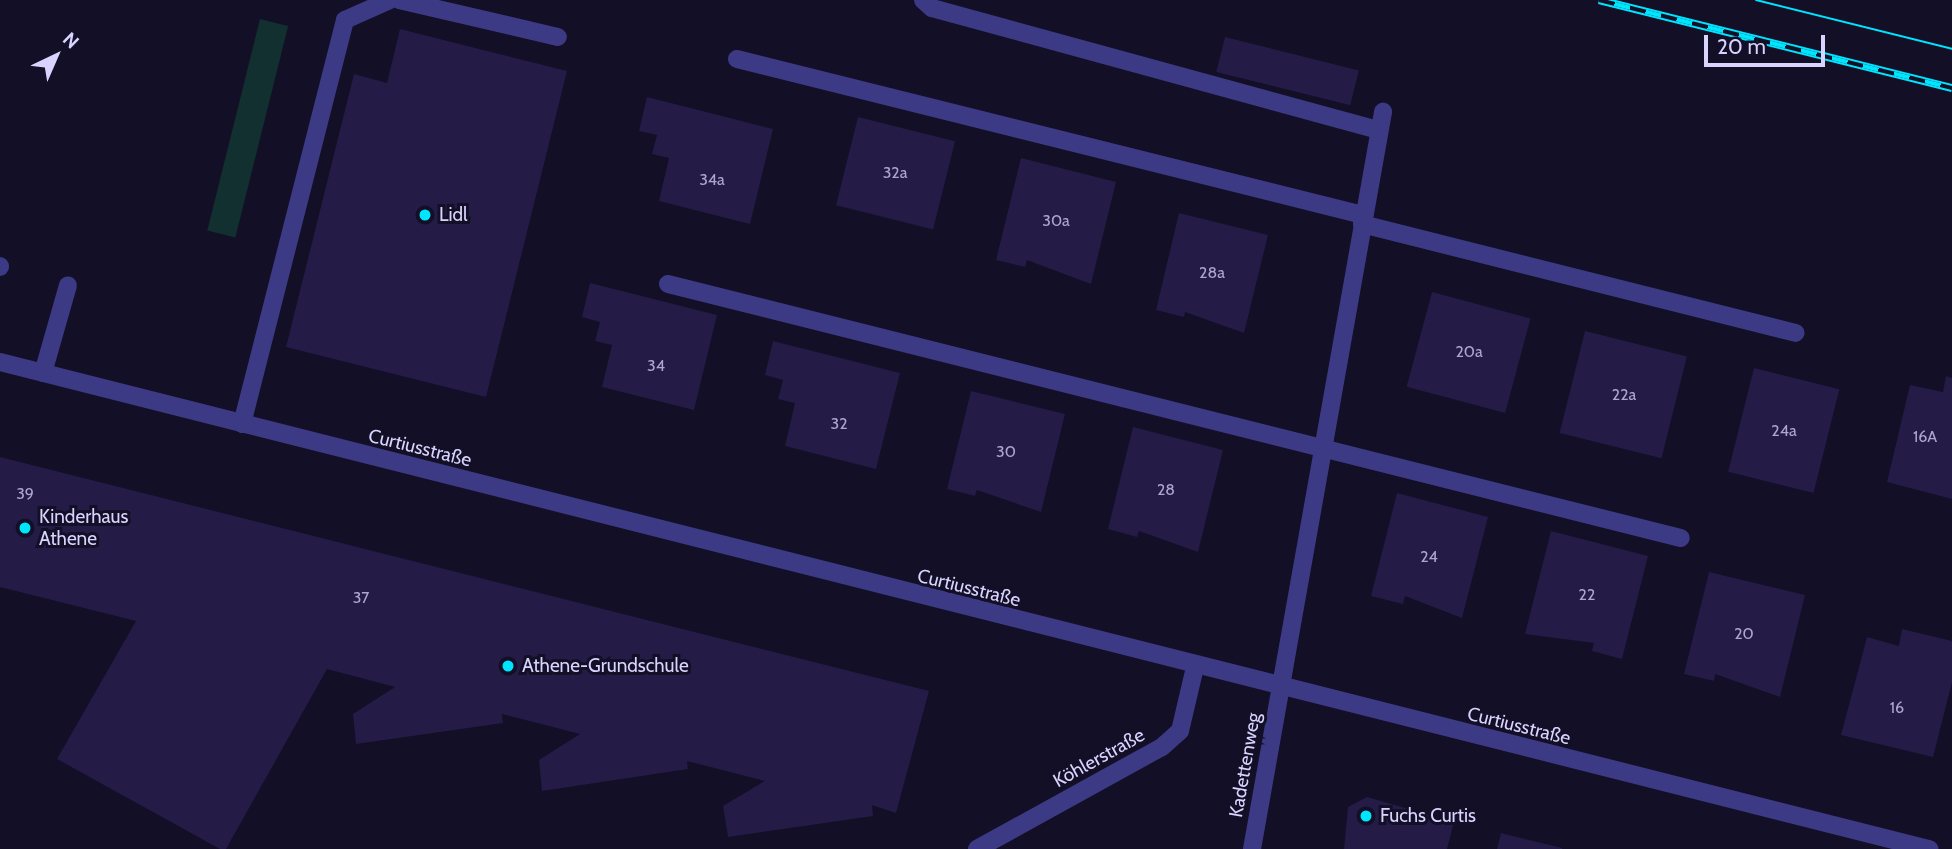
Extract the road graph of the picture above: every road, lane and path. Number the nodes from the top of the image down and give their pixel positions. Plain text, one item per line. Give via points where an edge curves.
1 (390, 0) edge
2 (399, 0) edge
3 (923, 0) edge
4 (558, 37) dead end
5 (737, 59) dead end
6 (1383, 112) dead end
7 (1379, 131) junction
8 (1363, 219) junction
9 (668, 284) dead end
10 (68, 285) dead end
11 (1796, 332) dead end
12 (0, 362) edge
13 (43, 373) junction
14 (242, 424) junction
15 (1322, 450) junction
16 (1681, 538) dead end
17 (1195, 667) junction
18 (1279, 688) junction
19 (977, 849) edge
20 (1252, 849) edge
21 (1929, 849) edge

1 - 14 street via 345,20
2 - 4 street
3 - 7 street via 932,8
5 - 8 street
6 - 7 street, Kadettenweg
7 - 8 street, Kadettenweg
8 - 11 street
8 - 15 street, Kadettenweg
9 - 15 street
10 - 13 street
12 - 13 street, Curtiusstraße
13 - 14 street, Curtiusstraße
14 - 17 street, Curtiusstraße
15 - 16 street
15 - 18 street, Kadettenweg
17 - 18 street, Curtiusstraße
17 - 19 street, Köhlerstraße via 1180,731 1162,747
18 - 20 street, Kadettenweg
18 - 21 street, Curtiusstraße

